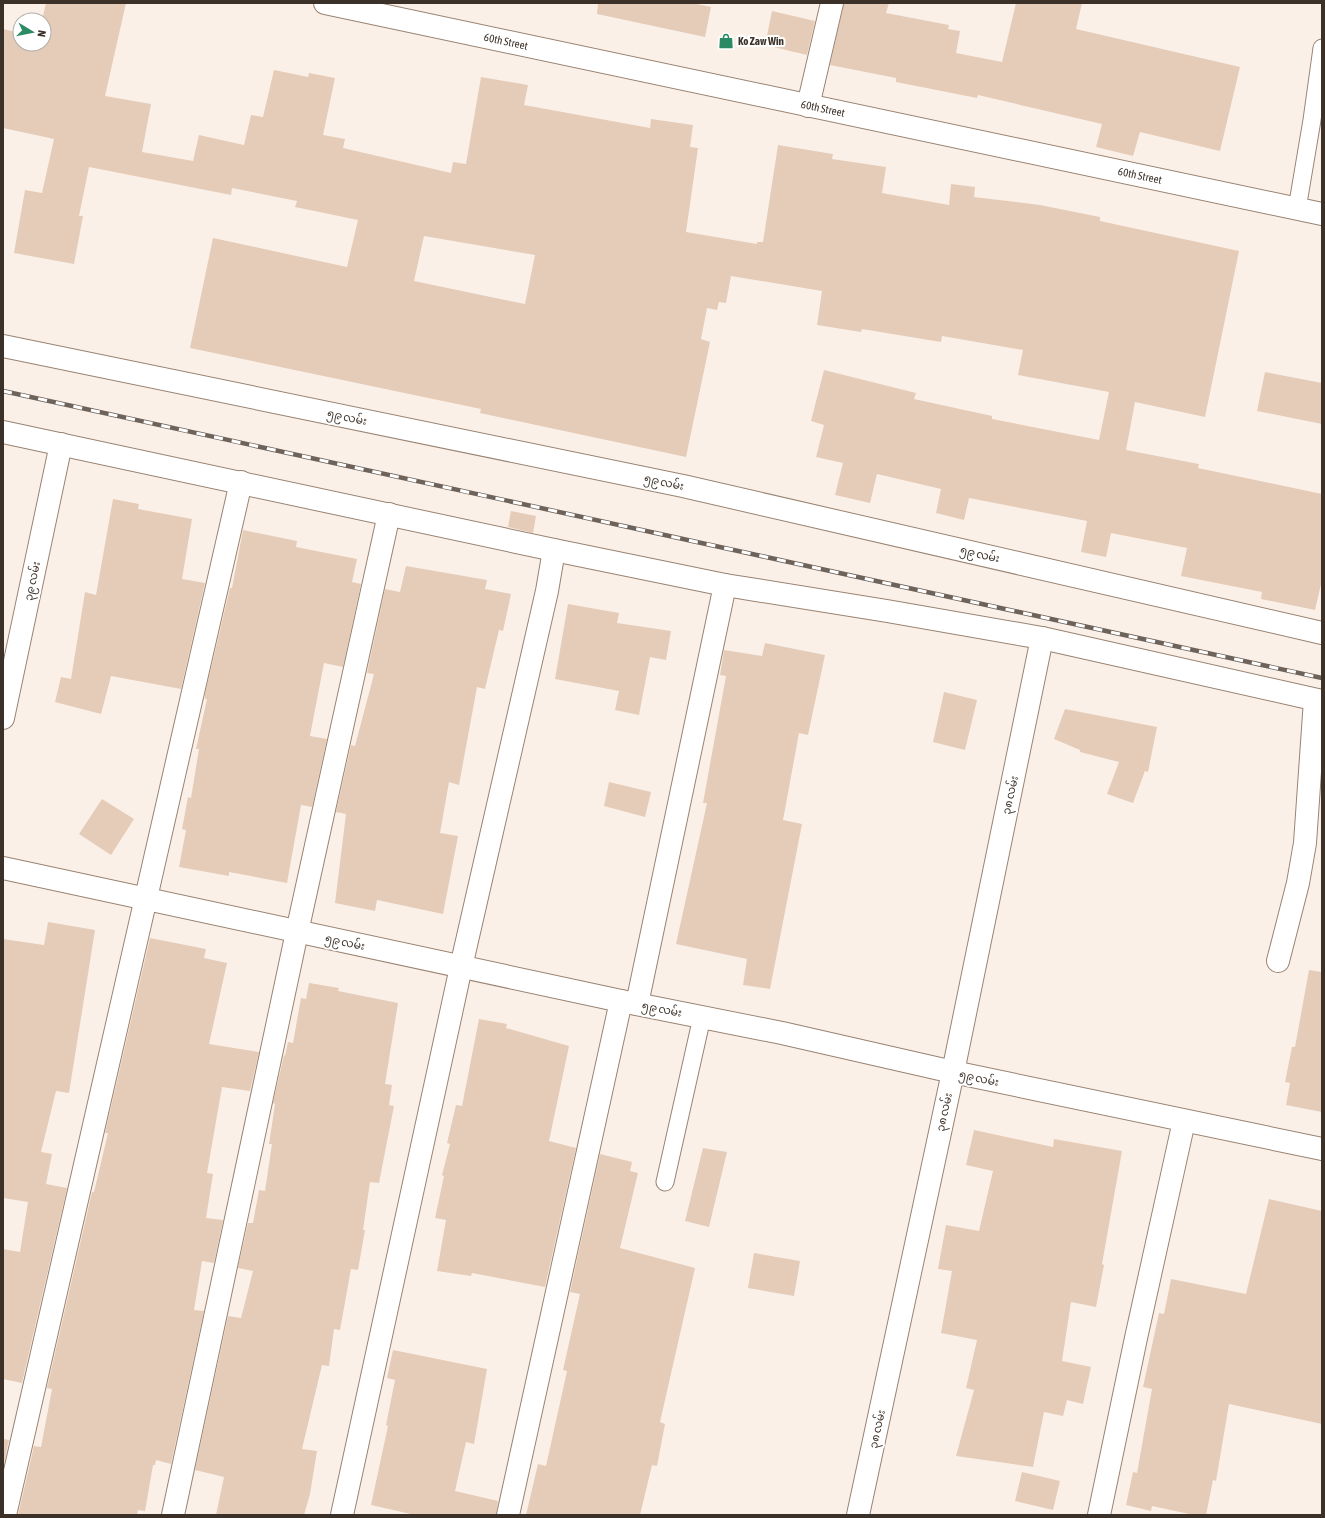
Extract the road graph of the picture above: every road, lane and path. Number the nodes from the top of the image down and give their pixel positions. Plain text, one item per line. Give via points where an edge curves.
1 (325, 3) edge
2 (832, 3) edge
3 (1322, 48) edge
4 (808, 106) junction
5 (1297, 209) junction
6 (1322, 214) edge
7 (3, 346) edge
8 (3, 432) edge
9 (61, 444) junction
10 (241, 482) junction
11 (389, 514) junction
12 (554, 550) junction
13 (725, 585) junction
14 (1322, 633) edge
15 (1042, 638) junction
16 (1319, 701) edge
17 (3, 718) edge
18 (3, 868) edge
19 (146, 900) junction
20 (297, 932) junction
21 (1278, 961) dead end
22 (461, 967) junction
23 (629, 1003) junction
24 (702, 1017) junction
25 (953, 1072) junction
26 (1184, 1121) junction
27 (1322, 1149) edge
28 (665, 1182) dead end
29 (5, 1515) edge
30 (173, 1515) edge
31 (342, 1515) edge
32 (508, 1515) edge
33 (858, 1515) edge
34 (1099, 1515) edge

1 - 4 street, 60th Street
2 - 4 street
3 - 5 lane
4 - 5 street, 60th Street
5 - 6 street, 60th Street
7 - 14 street, ၅၉ လမ်း via 683,486
8 - 9 street
9 - 10 street
9 - 17 street, ၃၉ လမ်း
10 - 11 street
10 - 19 street
11 - 12 street
11 - 20 street
12 - 13 street
12 - 22 street via 547,591
13 - 15 street
13 - 23 street
15 - 16 street
15 - 25 street, ၃၈ လမ်း
16 - 21 street via 1305,844
18 - 19 street, ၅၉ လမ်း
19 - 20 street, ၅၉ လမ်း
19 - 29 street
20 - 22 street, ၅၉ လမ်း
20 - 30 street
22 - 23 street, ၅၉ လမ်း
22 - 31 street
23 - 24 street, ၅၉ လမ်း
23 - 32 street
24 - 25 street, ၅၉ လမ်း
24 - 28 lane
25 - 26 street, ၅၉ လမ်း
25 - 33 street, ၃၈ လမ်း
26 - 27 street, ၅၉ လမ်း
26 - 34 street

